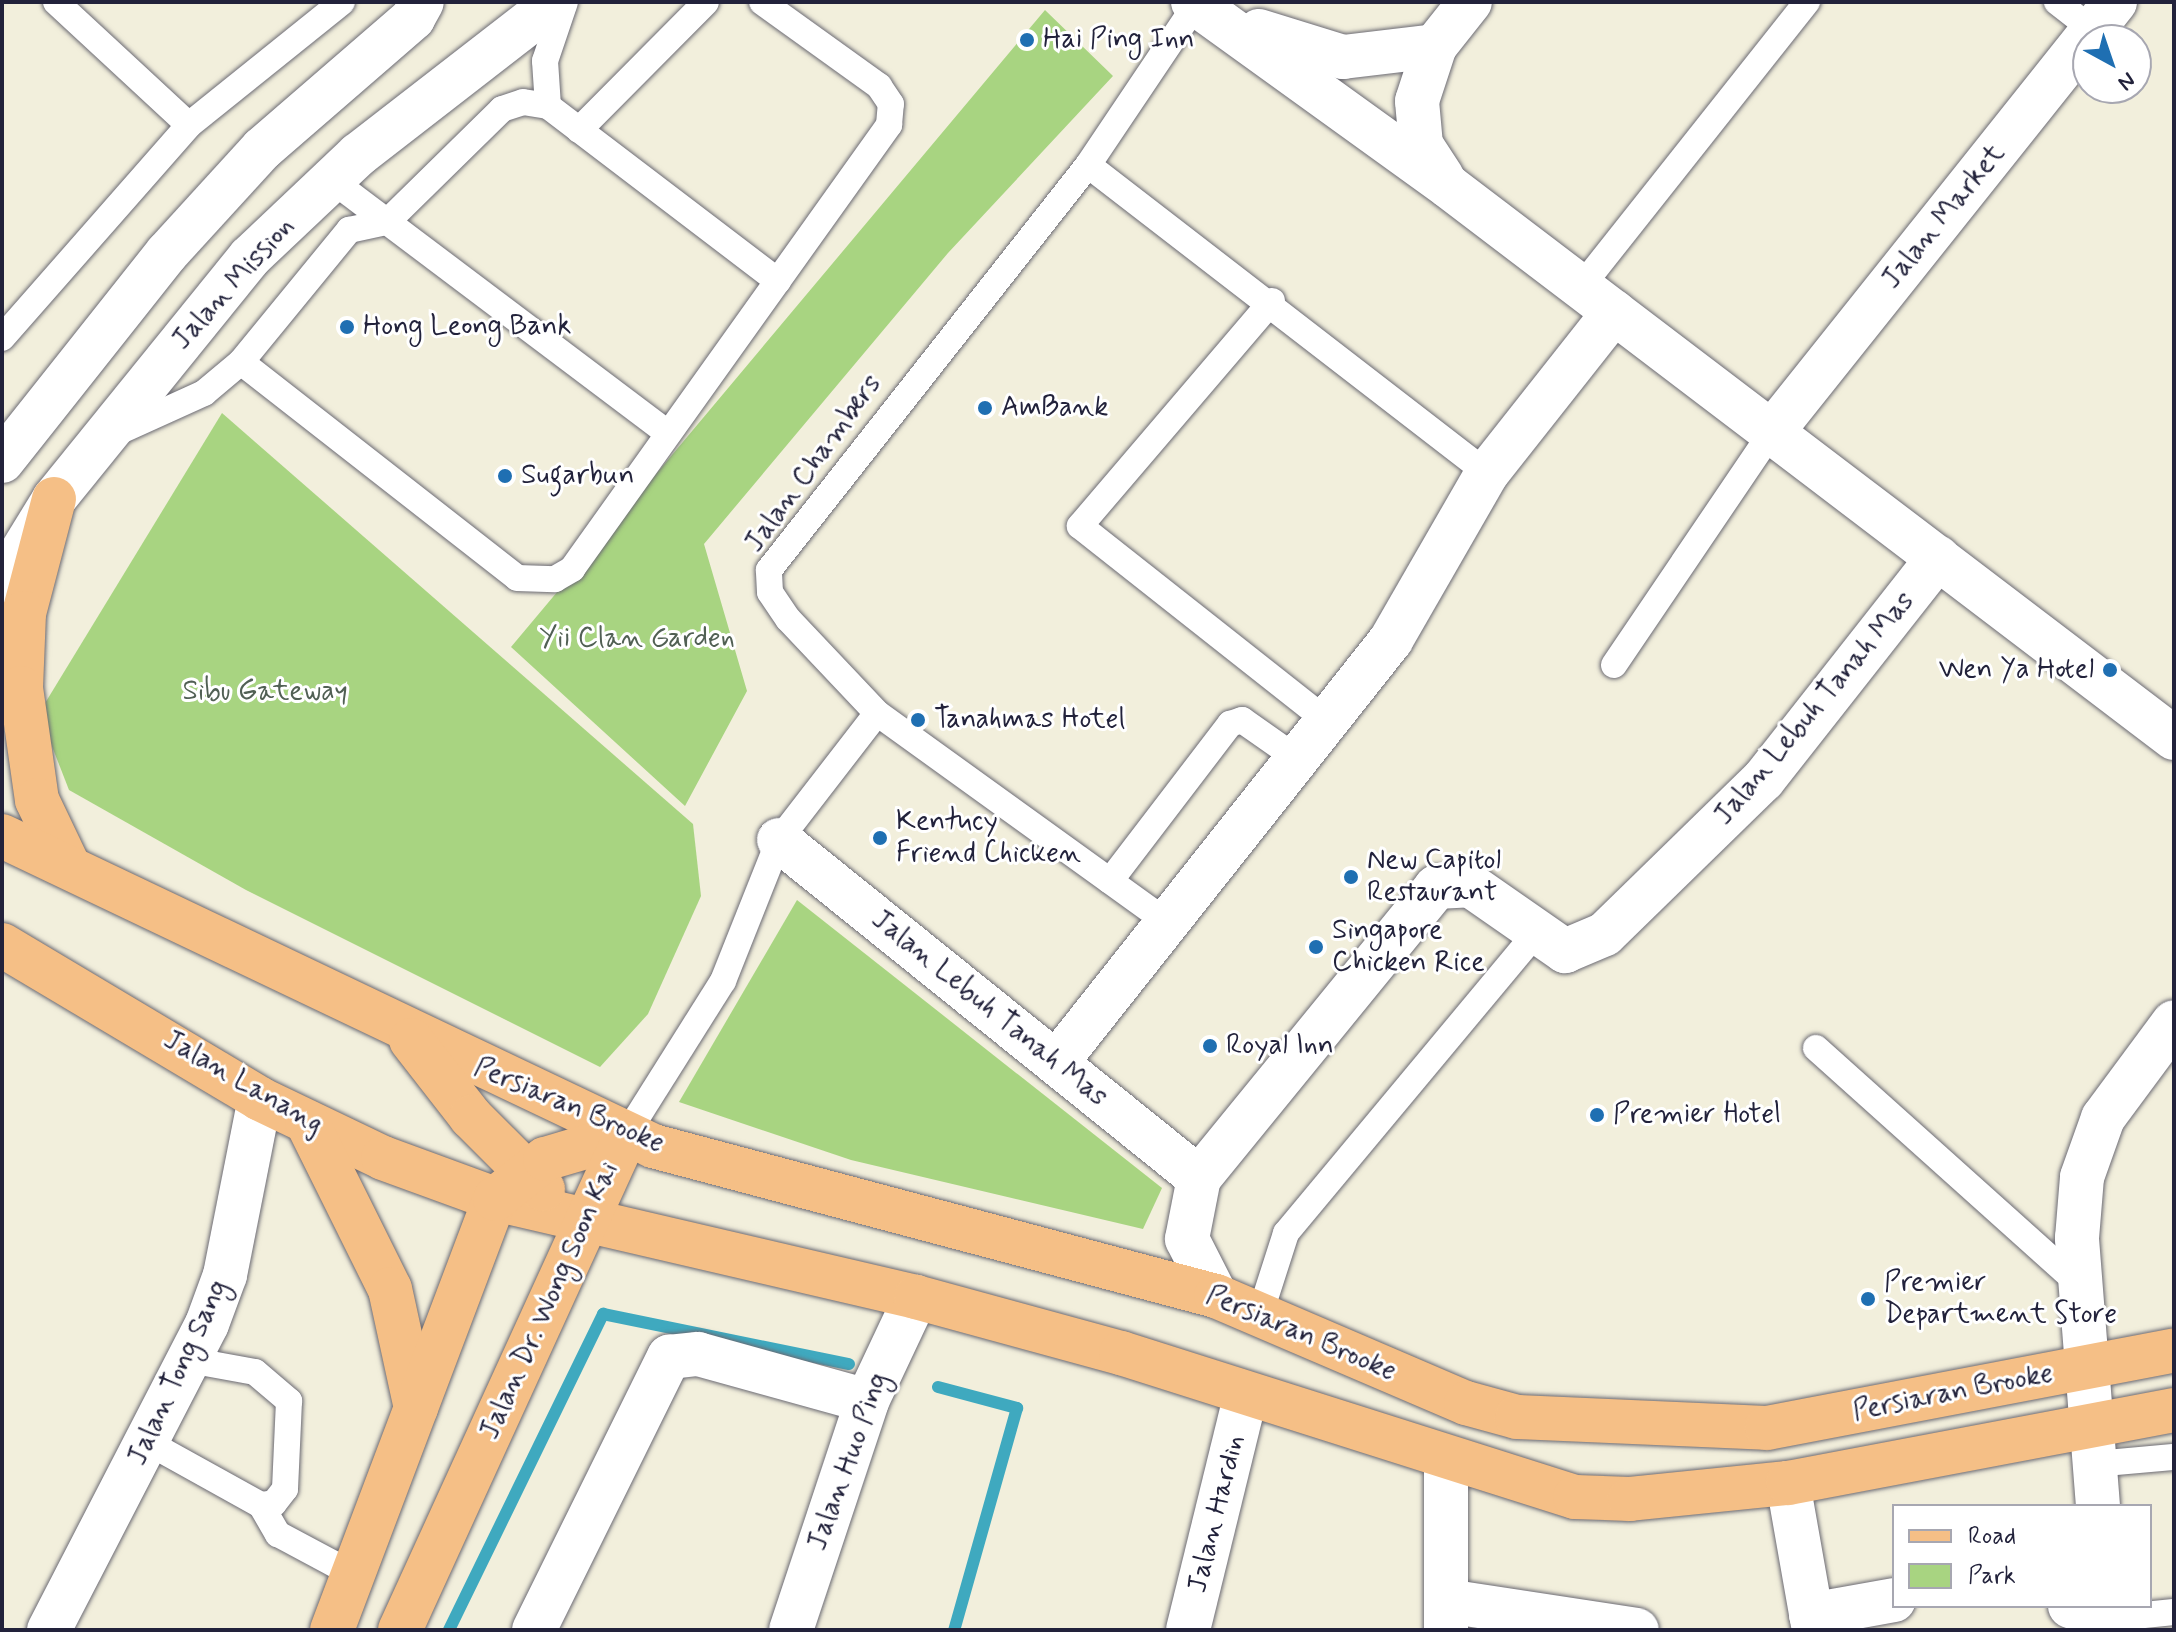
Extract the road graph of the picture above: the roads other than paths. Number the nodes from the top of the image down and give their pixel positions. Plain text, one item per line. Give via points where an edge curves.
1 (56, 2) edge
2 (342, 2) edge
3 (422, 2) edge
4 (555, 2) edge
5 (565, 2) edge
6 (706, 2) edge
7 (762, 2) edge
8 (1470, 2) edge
9 (1807, 2) edge
10 (2057, 2) edge
11 (1204, 9) edge
12 (2104, 16) edge
13 (1435, 46) junction
14 (548, 106) junction
15 (189, 125) junction
16 (579, 130) junction
17 (1088, 165) junction
18 (333, 181) junction
19 (1448, 186) junction
20 (387, 222) junction
21 (778, 281) junction
22 (1598, 299) junction
23 (1272, 301) junction
24 (2, 338) edge
25 (241, 362) junction
26 (1772, 432) junction
27 (668, 433) junction
28 (101, 439) junction
29 (2, 461) edge
30 (1487, 473) junction
31 (54, 499) junction
32 (1938, 558) junction
33 (2, 584) edge
34 (1614, 665) dead end
35 (877, 713) junction
36 (1326, 720) junction
37 (2174, 738) edge
38 (1296, 758) junction
39 (2, 836) edge
40 (779, 840) junction
41 (67, 863) junction
42 (1110, 881) junction
43 (1167, 922) junction
44 (1535, 934) junction
45 (2, 945) edge
46 (2174, 1022) edge
47 (407, 1035) junction
48 (1816, 1048) dead end
49 (1056, 1063) junction
50 (260, 1099) junction
51 (307, 1122) junction
52 (626, 1135) junction
53 (1199, 1178) junction
54 (508, 1185) junction
55 (583, 1224) junction
56 (2081, 1286) junction
57 (1216, 1296) junction
58 (916, 1297) junction
59 (1261, 1311) junction
60 (2174, 1350) edge
61 (189, 1360) junction
62 (2089, 1368) junction
63 (1245, 1398) junction
64 (867, 1401) junction
65 (416, 1408) junction
66 (2174, 1410) edge
67 (149, 1443) junction
68 (2174, 1457) edge
69 (1446, 1459) junction
70 (2093, 1478) edge
71 (1788, 1483) junction
72 (261, 1505) junction
73 (353, 1574) junction
74 (1892, 1601) edge
75 (2174, 1612) edge
76 (2096, 1615) edge
77 (1447, 1616) edge
78 (1812, 1623) edge
79 (49, 1630) edge
80 (332, 1630) edge
81 (400, 1630) edge
82 (534, 1630) edge
83 (791, 1630) edge
84 (1188, 1630) edge
85 (1637, 1630) edge

1 - 15 lane
2 - 15 lane
3 - 29 street via 413,18 262,149 178,241
4 - 18 street, Jalan Mission
5 - 14 lane via 545,61
6 - 16 lane
7 - 21 lane via 879,86 891,104 889,125
8 - 13 street
9 - 22 lane
10 - 12 lane
11 - 13 street via 1343,57 1381,58
11 - 17 lane, Jalan Chambers
11 - 19 street
12 - 26 street, Jalan Market
13 - 19 street via 1415,117 1421,145
14 - 16 lane
14 - 20 lane via 502,109
15 - 24 lane
16 - 21 lane
17 - 23 lane
17 - 35 lane, Jalan Chambers via 769,570 770,592 788,619
18 - 20 lane
18 - 28 street, Jalan Mission via 250,257
19 - 22 street
20 - 25 lane via 349,230
20 - 27 lane
21 - 27 lane
22 - 26 street
22 - 30 street
23 - 30 lane
23 - 36 lane via 1080,526
25 - 27 lane via 532,583 572,569
25 - 28 lane via 204,393
26 - 32 street
26 - 34 lane
28 - 31 street, Jalan Mission
30 - 36 street via 1391,640
31 - 33 street, Jalan Mission
31 - 41 main road via 24,613 21,688 37,800
32 - 37 street
32 - 44 street, Jalan Lebuh Tanah Mas via 1763,780 1645,900 1580,950
35 - 40 lane
35 - 42 lane, Jalan Chambers
36 - 38 street
38 - 42 lane via 1242,720 1230,724
38 - 43 street
39 - 41 main road
40 - 49 street, Jalan Lebuh Tanah Mas
40 - 52 lane via 723,981
41 - 47 main road
42 - 43 lane, Jalan Chambers
43 - 49 street
44 - 53 street, Jalan Lebuh Tanah Mas via 1470,885 1436,887
44 - 59 lane via 1276,1251
45 - 50 main road, Jalan Lanang
46 - 56 street via 2098,1133 2082,1177
47 - 52 main road, Persiaran Brooke
47 - 54 main road
48 - 56 lane
49 - 53 street, Jalan Lebuh Tanah Mas
50 - 51 main road, Jalan Lanang
50 - 61 street, Jalan Tong Sang via 225,1275
51 - 54 main road, Jalan Lanang
51 - 65 main road via 390,1289
52 - 54 main road, Jalan Dr. Wong Soon Kai
52 - 55 main road, Jalan Dr. Wong Soon Kai
52 - 57 main road, Persiaran Brooke
53 - 57 street, Jalan Lebuh Tanah Mas via 1187,1239
54 - 55 main road
54 - 65 main road
55 - 58 main road
55 - 81 main road, Jalan Dr. Wong Soon Kai
56 - 62 street
57 - 59 main road, Persiaran Brooke
58 - 63 main road via 1121,1353
58 - 64 street, Jalan Huo Ping
59 - 62 main road, Persiaran Brooke via 1466,1403 1573,1423 1767,1428
60 - 62 main road, Persiaran Brooke
61 - 67 street, Jalan Tong Sang
61 - 72 lane via 255,1372 289,1401 285,1489 274,1503
62 - 70 street
63 - 69 main road
63 - 84 street, Jalan Hardin
64 - 82 street via 698,1354 669,1357
64 - 83 street, Jalan Huo Ping
65 - 73 main road
66 - 70 main road
67 - 72 lane
67 - 79 street, Jalan Tong Sang
68 - 70 lane
69 - 71 main road via 1575,1497 1630,1499
69 - 77 street
70 - 71 main road
71 - 78 street
72 - 73 lane via 278,1534
73 - 80 main road
74 - 78 street
75 - 76 lane
77 - 85 street

